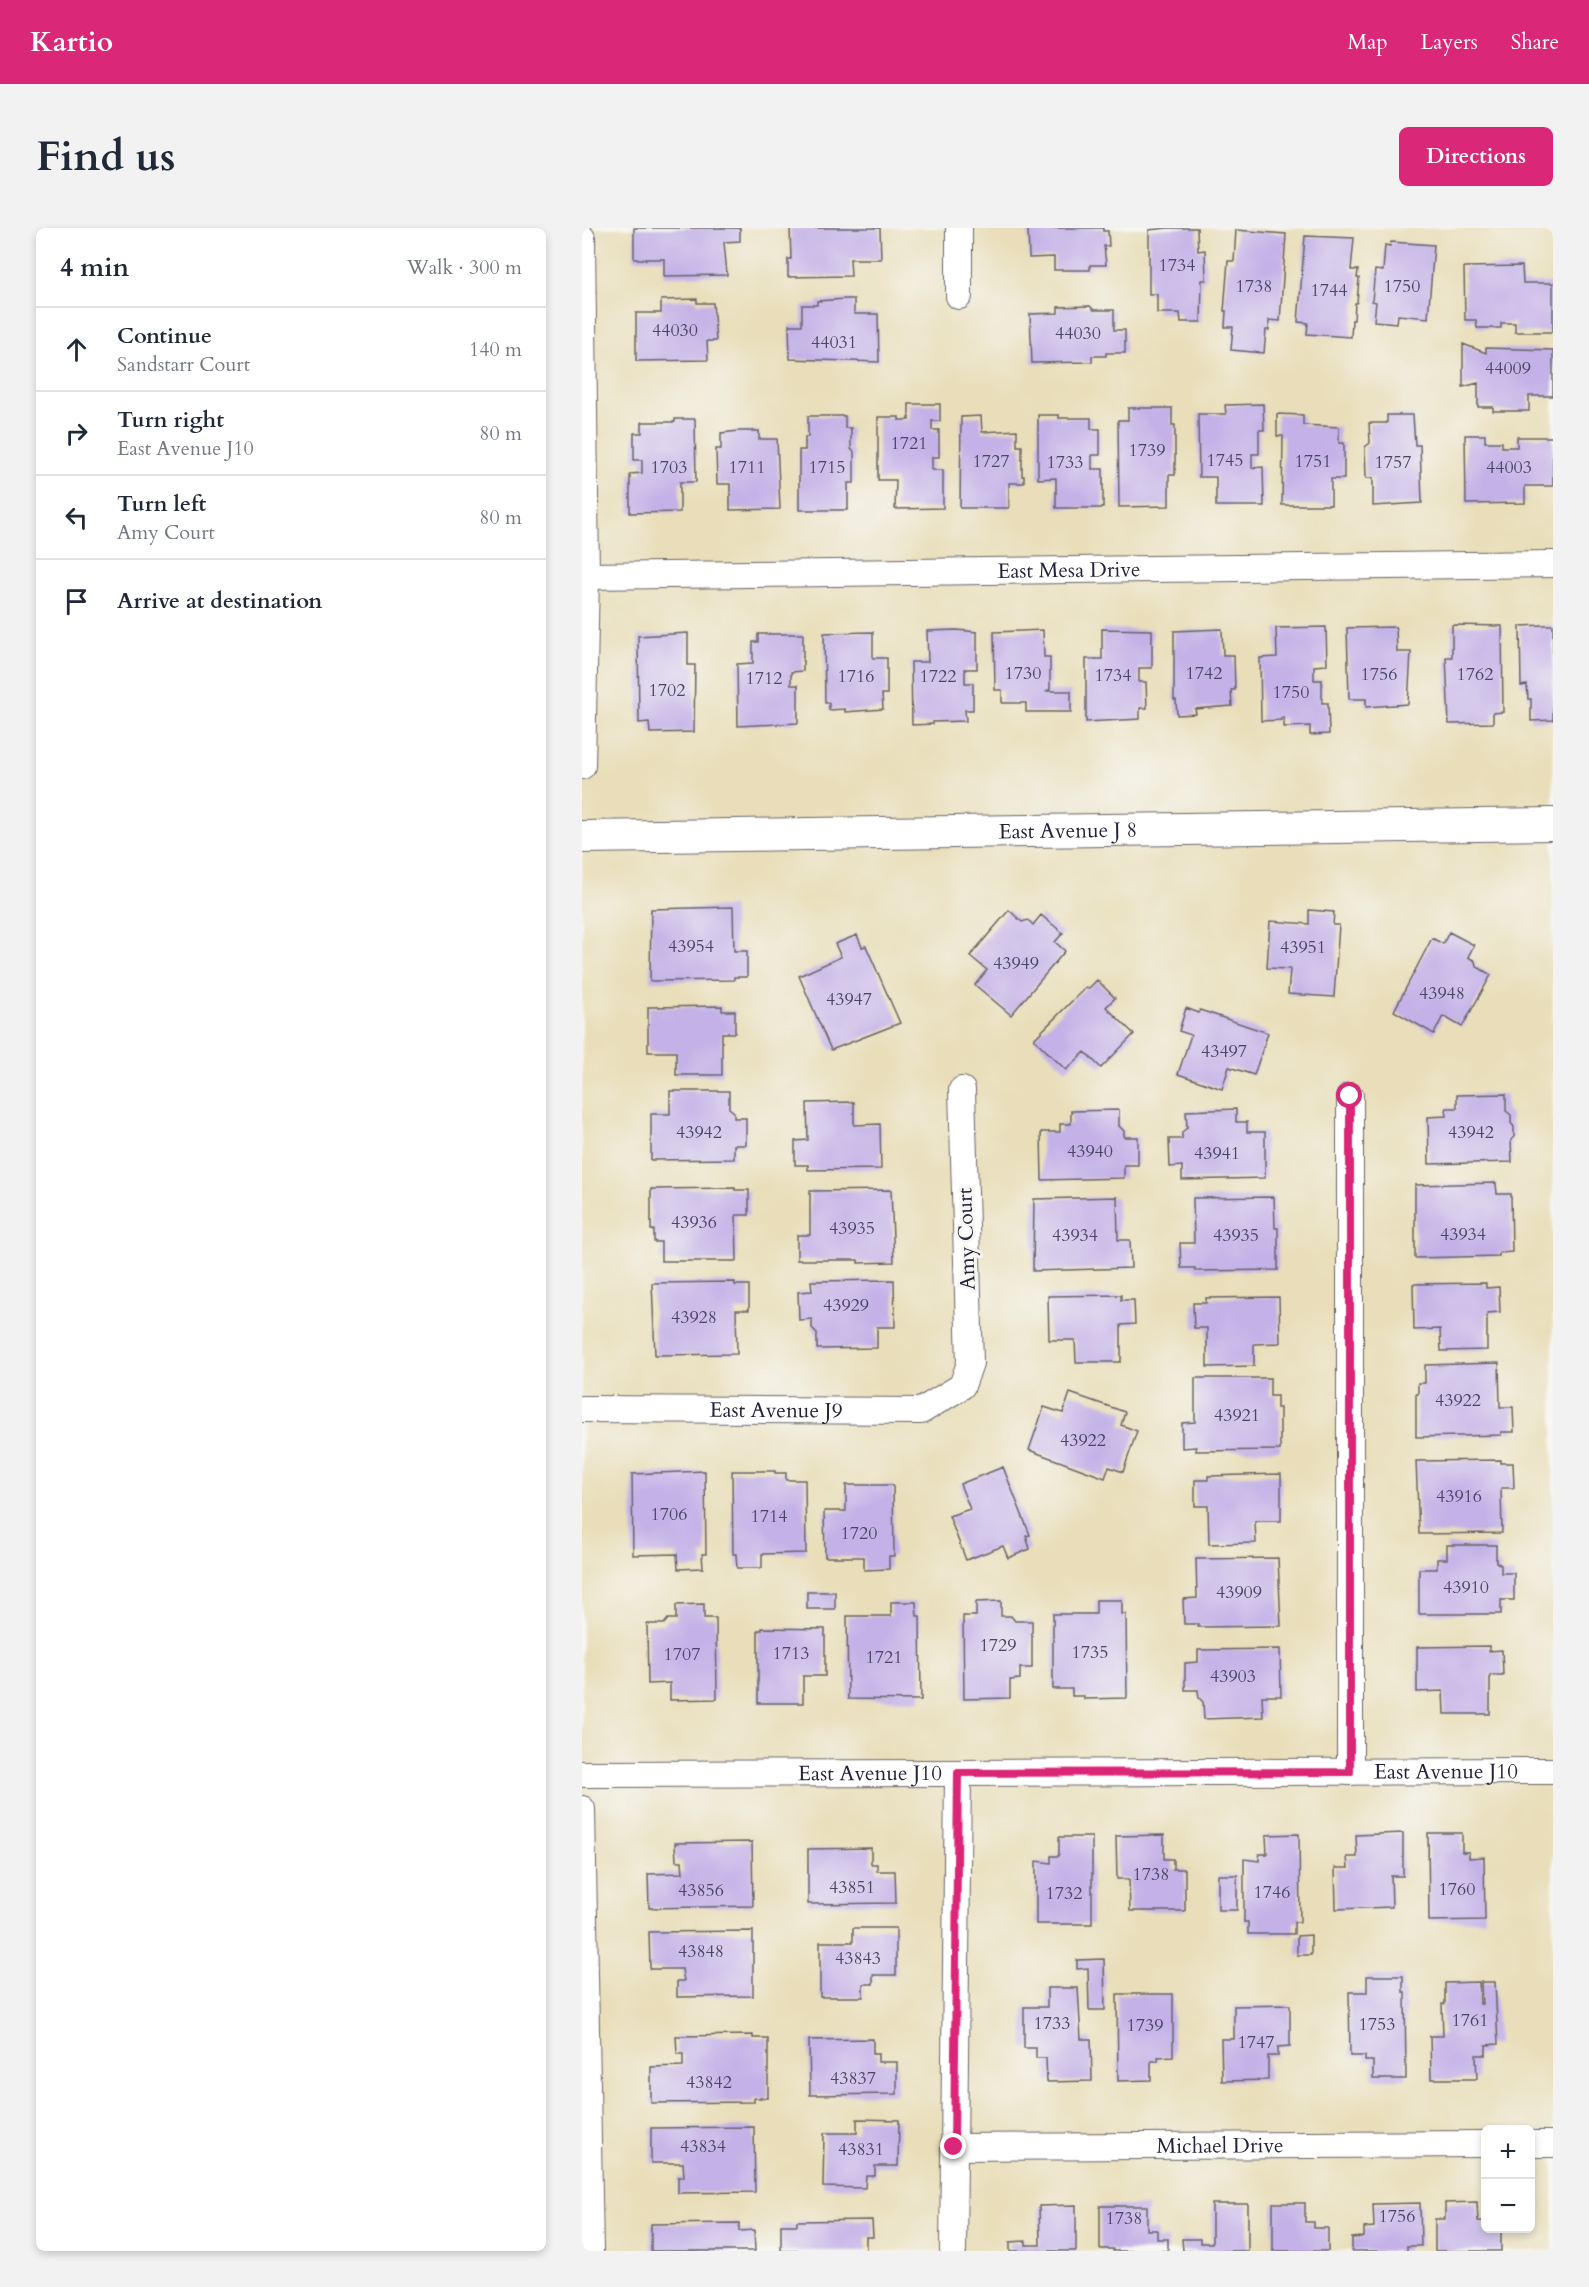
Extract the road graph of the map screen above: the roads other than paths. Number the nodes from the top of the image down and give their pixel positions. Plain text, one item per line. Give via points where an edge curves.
1 (959, 228) edge
2 (582, 238) edge
3 (959, 296) dead end
4 (1553, 564) edge
5 (586, 576) junction
6 (582, 766) edge
7 (1553, 824) edge
8 (582, 837) edge
9 (962, 1090) dead end
10 (1350, 1096) dead end
11 (962, 1386) joint
12 (582, 1409) edge
13 (1553, 1771) edge
14 (1350, 1772) junction
15 (958, 1773) junction
16 (582, 1774) edge
17 (582, 1809) edge
18 (1481, 2144) edge
19 (1535, 2144) edge
20 (1553, 2144) edge
21 (954, 2147) junction
22 (590, 2251) edge
23 (953, 2251) edge

1 - 3 street
2 - 5 street
4 - 5 street, East Mesa Drive
5 - 6 street
7 - 8 street, East Avenue J 8
9 - 11 street, Amy Court via 970,1363
10 - 14 street
11 - 12 street, East Avenue J9 via 921,1411
13 - 14 street, East Avenue J10
14 - 15 street, East Avenue J10
15 - 16 street, East Avenue J10
15 - 21 street
17 - 22 street
18 - 21 street, Michael Drive
19 - 20 street
21 - 23 street

